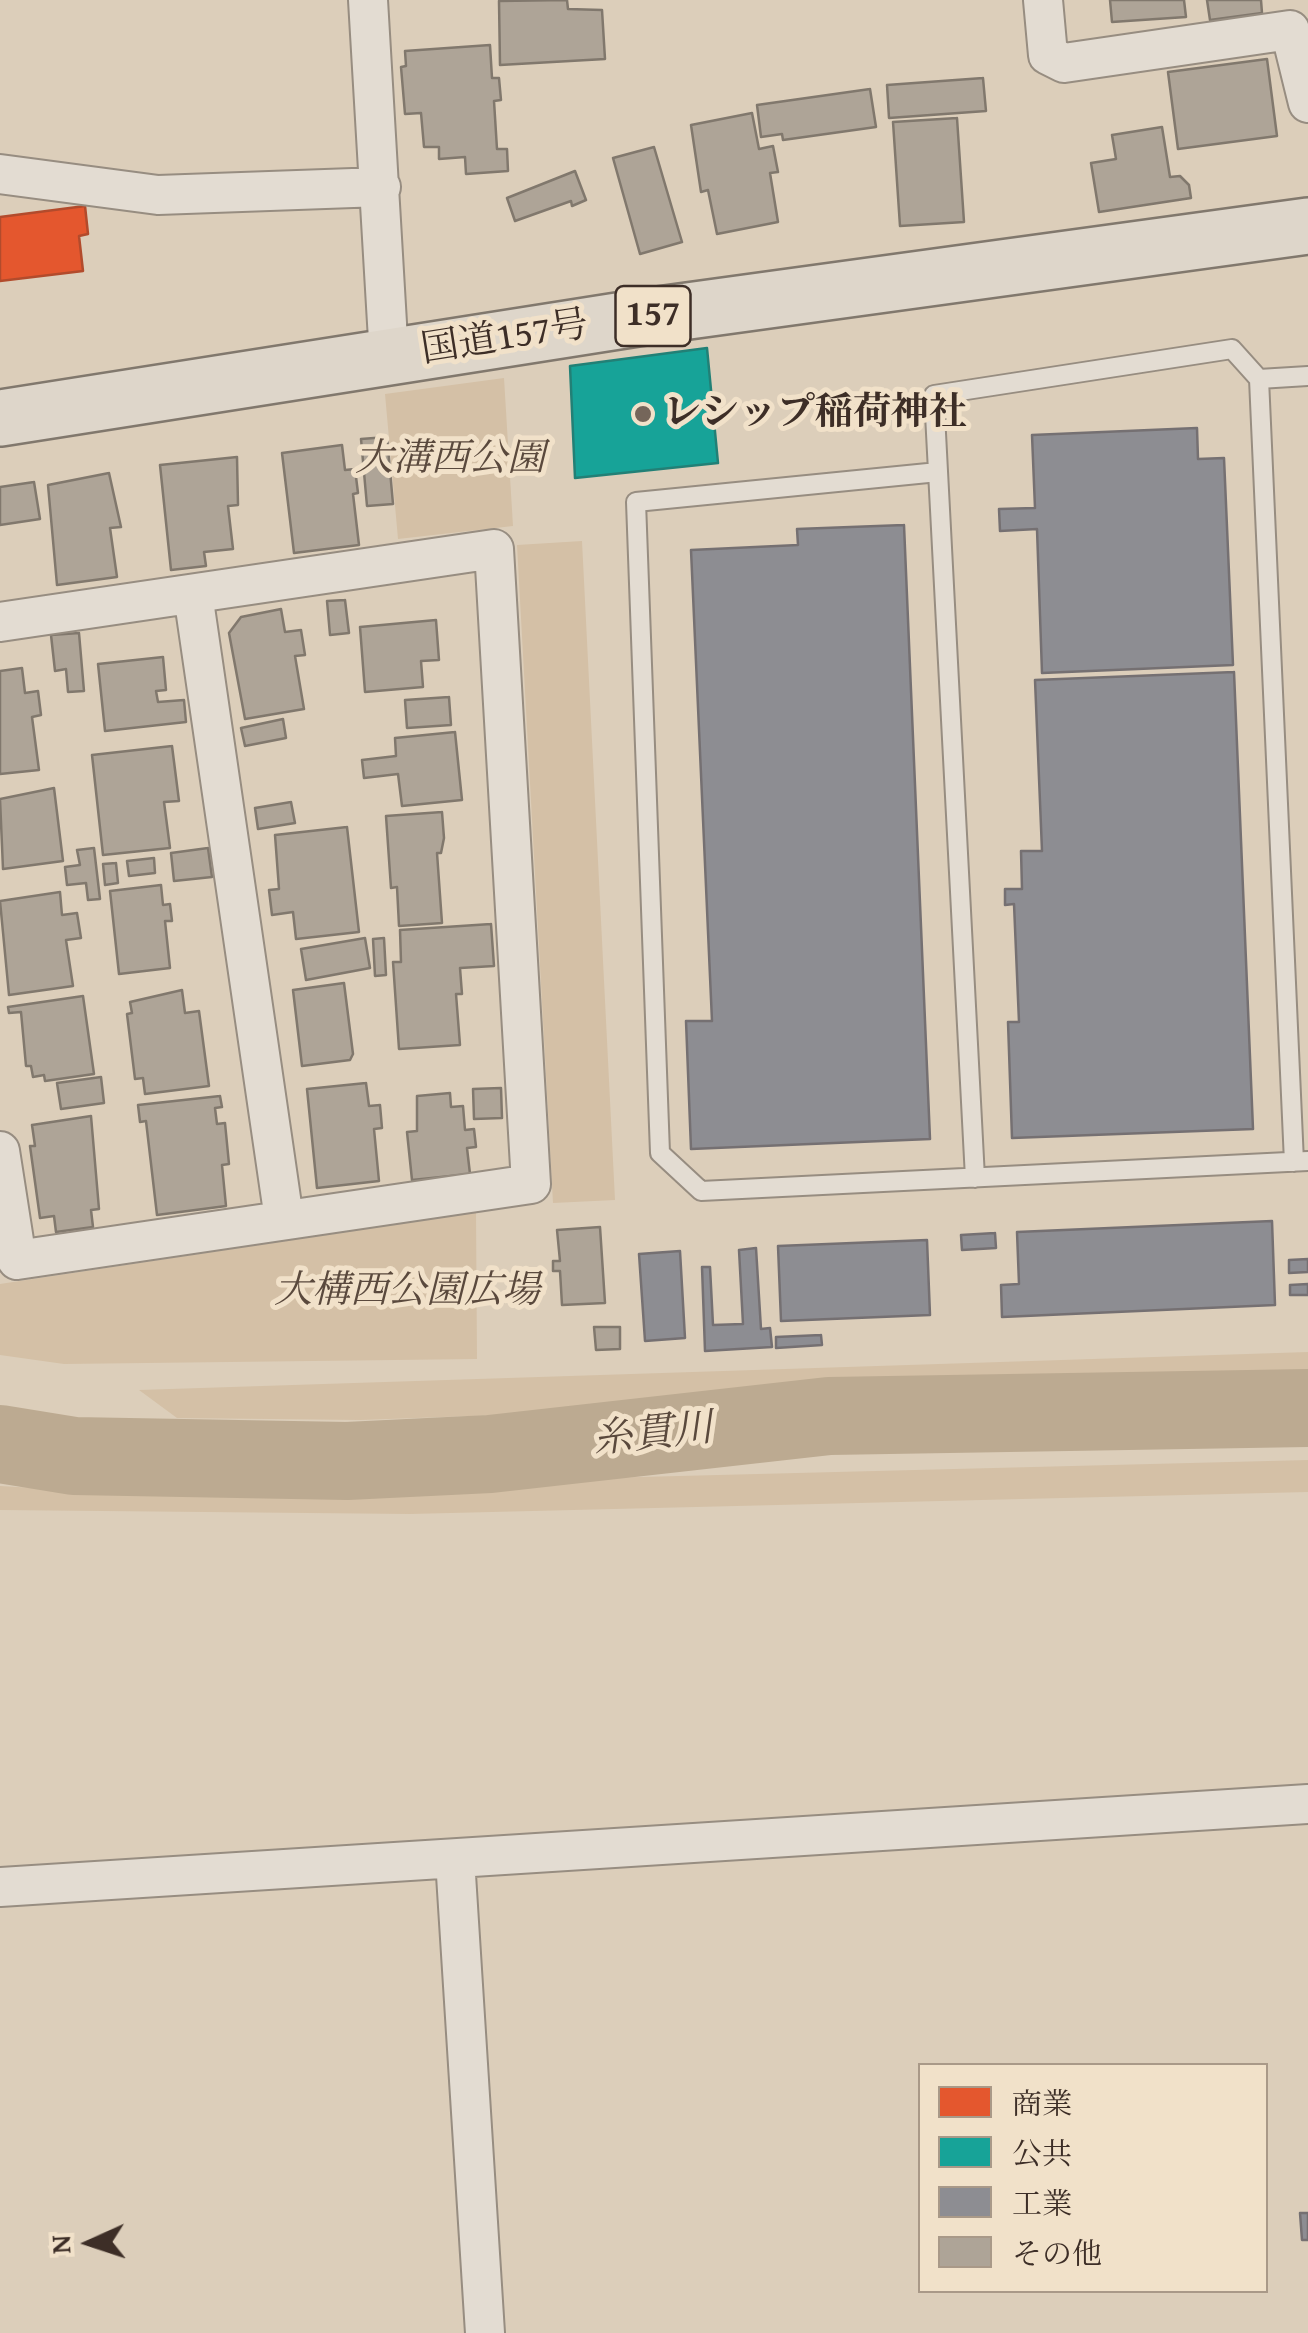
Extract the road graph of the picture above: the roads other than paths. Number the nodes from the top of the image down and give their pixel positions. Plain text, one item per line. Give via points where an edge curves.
1 (368, 0) edge
2 (1043, 0) edge
3 (1308, 103) edge
4 (0, 174) edge
5 (380, 187) junction
6 (1308, 226) edge
7 (390, 357) junction
8 (1308, 376) edge
9 (1259, 379) junction
10 (0, 418) edge
11 (938, 472) junction
12 (192, 594) junction
13 (0, 622) edge
14 (0, 1151) edge
15 (1301, 1162) edge
16 (976, 1178) junction
17 (284, 1220) junction
18 (1308, 1804) edge
19 (455, 1859) junction
20 (0, 1887) edge
21 (485, 2333) edge

1 - 5 street
2 - 3 street via 1048,55 1064,63 1290,30
4 - 5 street via 158,195
5 - 7 street
6 - 7 highway, 国道157号 / 157
7 - 10 highway, 国道157号 / 157
8 - 9 lane
9 - 11 lane via 1232,349 934,394
9 - 15 lane
11 - 16 lane
11 - 16 lane via 636,502 660,1153 702,1191
12 - 13 street
12 - 17 street
12 - 17 street via 494,550 531,1184
14 - 17 street via 17,1260
15 - 16 lane
18 - 19 street
19 - 20 street
19 - 21 street

